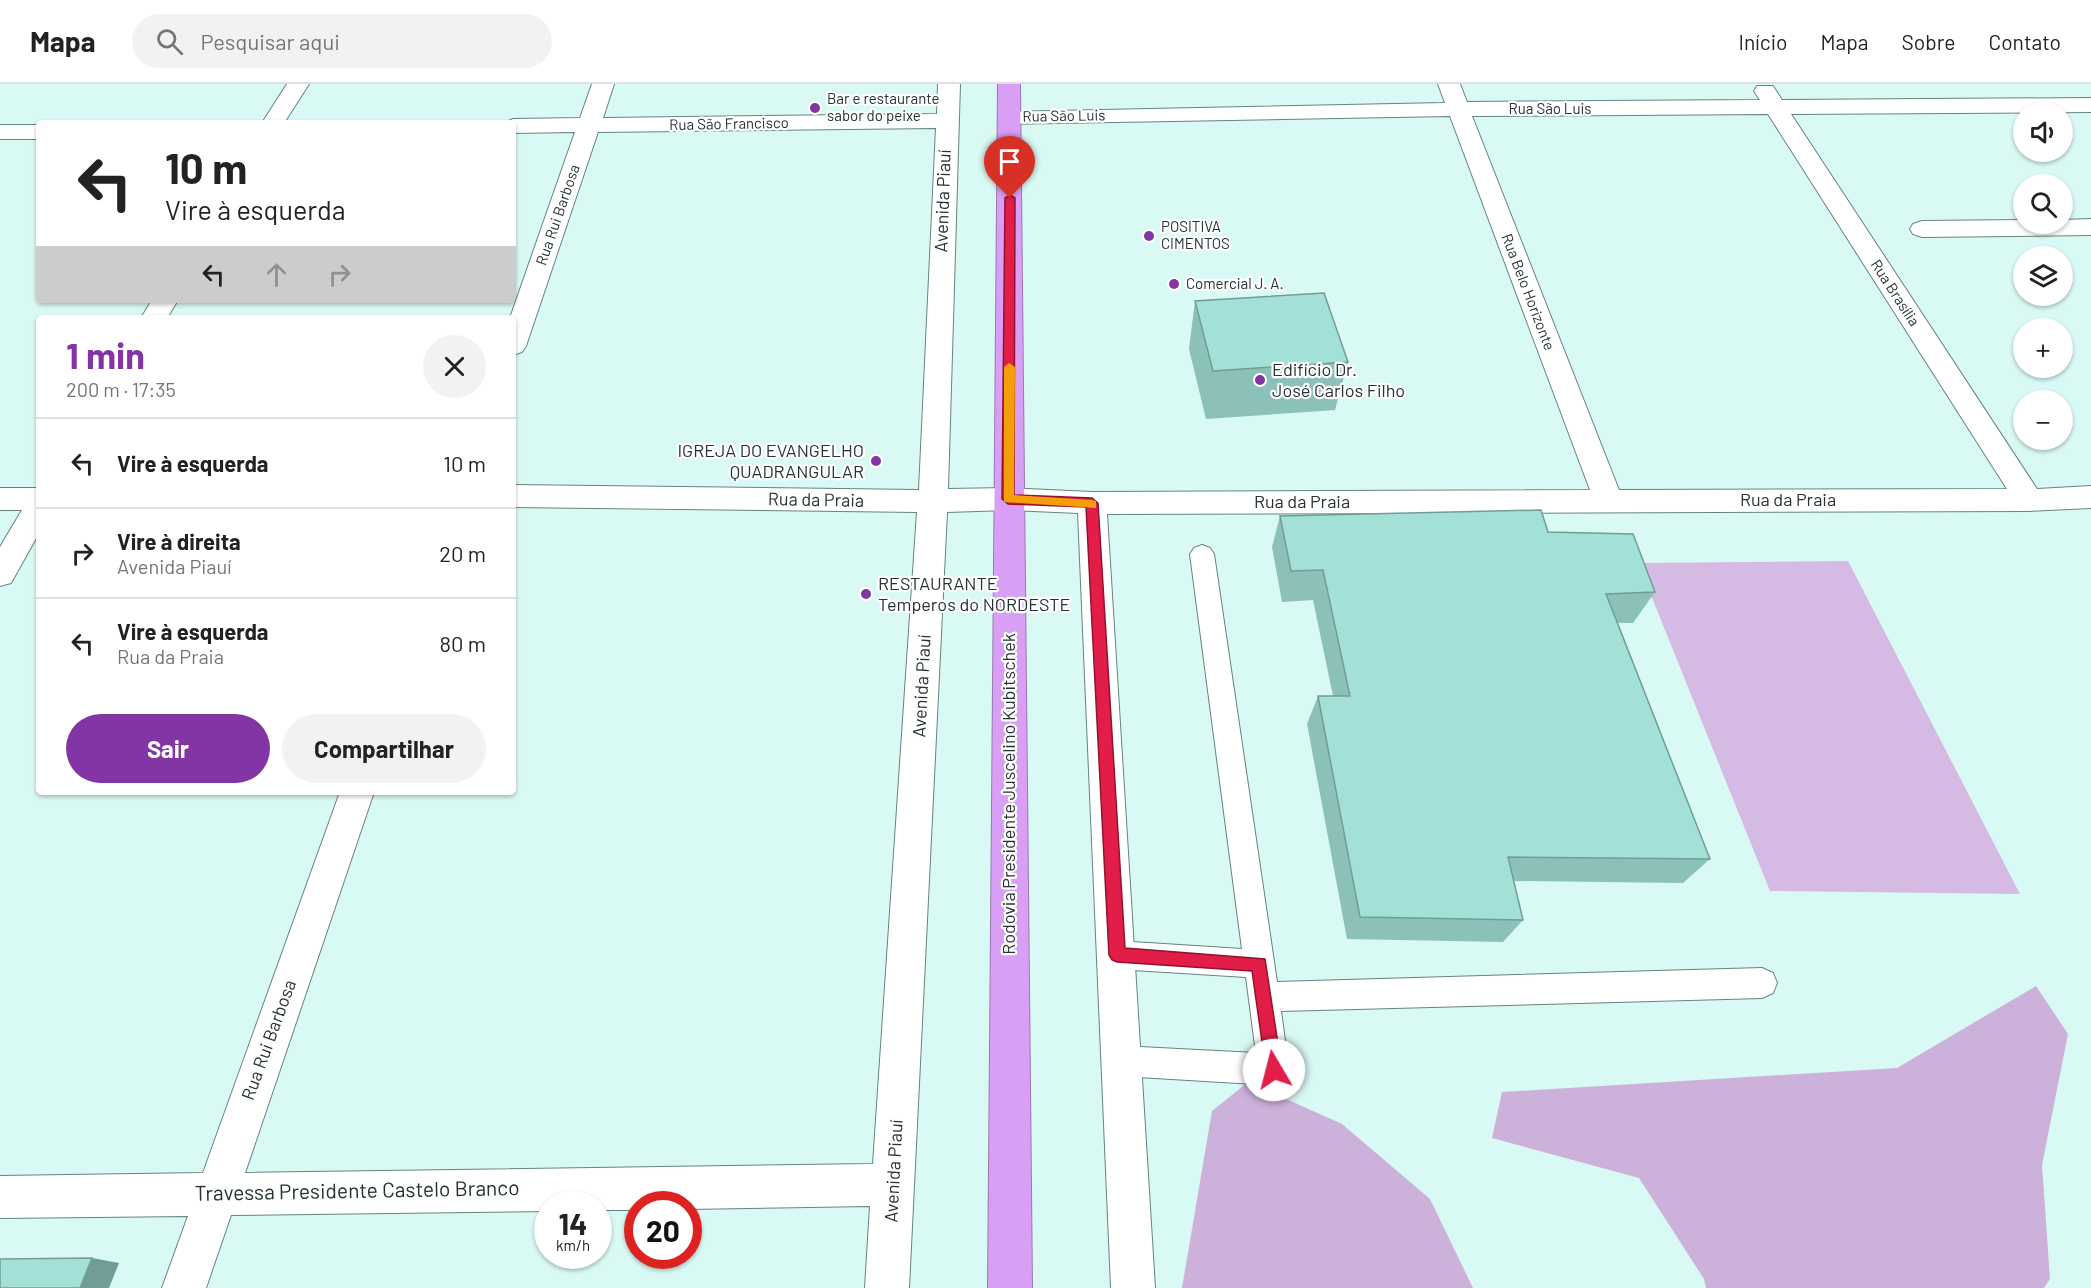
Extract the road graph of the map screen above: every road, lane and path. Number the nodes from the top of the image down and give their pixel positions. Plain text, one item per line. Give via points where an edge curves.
1 (298, 84) edge
2 (603, 84) edge
3 (949, 84) edge
4 (1010, 84) edge
5 (1449, 84) edge
6 (1761, 84) edge
7 (2091, 105) edge
8 (1774, 107) junction
9 (1459, 109) junction
10 (1009, 117) junction
11 (275, 120) edge
12 (945, 121) junction
13 (516, 126) edge
14 (588, 126) junction
15 (0, 132) edge
16 (36, 132) edge
17 (2091, 227) edge
18 (1922, 229) dead end
19 (516, 337) edge
20 (516, 496) edge
21 (2091, 497) edge
22 (36, 499) edge
23 (1008, 499) junction
24 (0, 500) edge
25 (1608, 500) junction
26 (2029, 500) junction
27 (933, 501) junction
28 (1092, 503) junction
29 (36, 512) edge
30 (1202, 554) dead end
31 (0, 574) edge
32 (356, 795) edge
33 (1117, 955) junction
34 (1259, 964) junction
35 (1762, 983) dead end
36 (1264, 997) junction
37 (1121, 1061) junction
38 (894, 1185) junction
39 (215, 1192) junction
40 (0, 1197) edge
41 (184, 1288) edge
42 (887, 1288) edge
43 (1010, 1288) edge
44 (1133, 1288) edge

1 - 11 street
2 - 14 street, Rua Rui Barbosa
3 - 12 street, Avenida Piauí
4 - 10 highway, Rodovia Presidente Juscelino Kubitschek
5 - 9 street, Rua Belo Horizonte
6 - 8 street, Rua Brasília
7 - 8 street, Rua São Luis
8 - 9 street, Rua São Luis
8 - 26 street, Rua Brasília
9 - 10 street, Rua São Luis
9 - 25 street, Rua Belo Horizonte
10 - 23 highway, Rodovia Presidente Juscelino Kubitschek
12 - 14 street, Rua São Francisco
12 - 27 street, Avenida Piauí
13 - 14 street, Rua São Francisco
14 - 19 street, Rua Rui Barbosa
15 - 16 street
17 - 18 street
20 - 27 street, Rua da Praia
21 - 26 street, Rua da Praia
22 - 24 street
23 - 27 street, Rua da Praia
23 - 28 street, Rua da Praia
23 - 43 highway, Rodovia Presidente Juscelino Kubitschek
25 - 26 street, Rua da Praia
25 - 28 street, Rua da Praia
27 - 38 street, Avenida Piauí
28 - 33 street
29 - 31 street
30 - 34 lane
32 - 39 street, Rua Rui Barbosa
33 - 34 lane
33 - 37 street
34 - 36 lane
35 - 36 lane
36 - 37 lane via 1274,1070
37 - 44 street
38 - 39 street, Travessa Presidente Castelo Branco
38 - 42 street, Avenida Piauí
39 - 40 street, Travessa Presidente Castelo Branco
39 - 41 street, Rua Rui Barbosa

